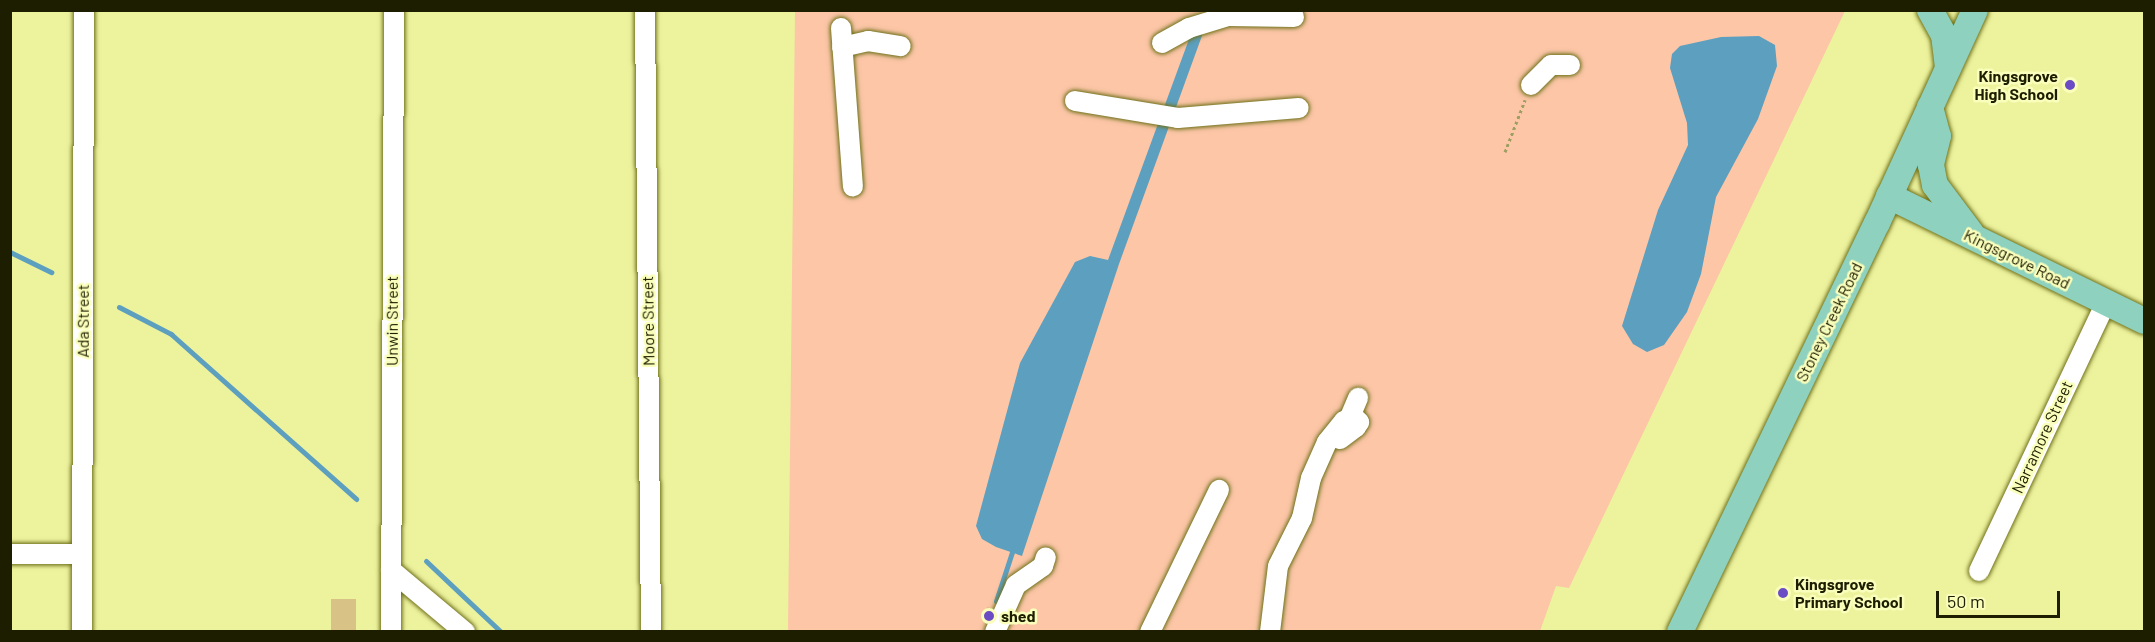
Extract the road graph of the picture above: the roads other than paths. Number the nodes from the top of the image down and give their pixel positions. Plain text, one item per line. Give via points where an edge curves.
1 (84, 10) edge
2 (394, 10) edge
3 (645, 10) edge
4 (1930, 10) edge
5 (1974, 11) edge
6 (1294, 16) dead end
7 (1162, 43) dead end
8 (902, 46) dead end
9 (1570, 65) dead end
10 (1948, 68) junction
11 (1531, 85) road end
12 (1076, 101) dead end
13 (1930, 107) junction
14 (1299, 108) dead end
15 (853, 187) dead end
16 (1889, 196) junction
17 (1975, 238) junction
18 (2106, 302) junction
19 (2145, 321) edge
20 (1358, 398) dead end
21 (1350, 417) junction
22 (1340, 439) dead end
23 (1219, 490) dead end
24 (10, 554) edge
25 (82, 554) junction
26 (1046, 557) dead end
27 (391, 570) junction
28 (1979, 571) dead end
29 (82, 632) edge
30 (392, 632) edge
31 (465, 632) edge
32 (651, 632) edge
33 (995, 632) edge
34 (1150, 632) edge
35 (1270, 632) edge
36 (1680, 632) edge

1 - 25 street, Ada Street
2 - 27 street, Unwin Street
3 - 32 street, Moore Street
4 - 10 main road via 1944,35
5 - 10 main road, Stoney Creek Road
6 - 7 street via 1228,16 1189,28
8 - 15 street via 841,37
9 - 11 street via 1551,65
10 - 13 main road, Stoney Creek Road
12 - 14 street via 1178,117
13 - 16 main road, Stoney Creek Road
13 - 17 main road via 1938,136 1931,165 1935,184
16 - 17 main road, Kingsgrove Road
16 - 36 main road, Stoney Creek Road
17 - 18 main road, Kingsgrove Road
18 - 19 main road, Kingsgrove Road
18 - 28 street, Narramore Street
20 - 21 street
21 - 22 street via 1359,422
21 - 35 street via 1327,442 1306,490 1302,518 1278,567
23 - 34 street
24 - 25 street
25 - 29 street, Ada Street
26 - 33 street via 1043,566 1016,585
27 - 30 street, Unwin Street
27 - 31 street

